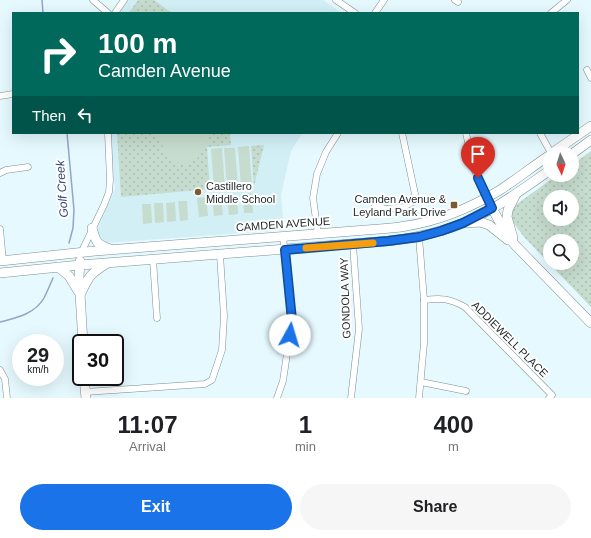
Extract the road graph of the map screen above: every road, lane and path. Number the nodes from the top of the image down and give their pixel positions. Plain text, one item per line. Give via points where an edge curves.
1 (93, 0) edge
2 (124, 0) edge
3 (336, 0) edge
4 (384, 0) edge
5 (567, 0) edge
6 (107, 12) edge
7 (117, 12) edge
8 (353, 12) edge
9 (376, 12) edge
10 (552, 12) edge
11 (587, 70) dead end
12 (591, 78) edge
13 (12, 94) edge
14 (0, 96) edge
15 (591, 126) edge
16 (108, 134) edge
17 (337, 134) edge
18 (402, 134) edge
19 (466, 134) edge
20 (541, 134) edge
21 (591, 140) edge
22 (547, 146) edge
23 (562, 146) edge
24 (579, 149) edge
25 (543, 160) edge
26 (28, 167) dead end
27 (0, 173) edge
28 (543, 175) edge
29 (517, 193) junction
30 (487, 197) junction
31 (375, 205) dead end
32 (492, 208) junction
33 (463, 223) junction
34 (92, 228) junction
35 (0, 229) edge
36 (318, 234) junction
37 (283, 237) junction
38 (419, 237) junction
39 (353, 244) junction
40 (515, 245) junction
41 (112, 250) junction
42 (285, 250) junction
43 (81, 253) junction
44 (220, 255) junction
45 (153, 260) junction
46 (2, 261) edge
47 (107, 264) junction
48 (80, 265) junction
49 (58, 267) junction
50 (0, 273) edge
51 (80, 294) junction
52 (424, 300) junction
53 (157, 318) dead end
54 (591, 323) edge
55 (82, 334) edge
56 (0, 370) edge
57 (421, 382) junction
58 (466, 391) dead end
59 (85, 395) edge
60 (7, 398) edge
61 (277, 398) edge
62 (351, 398) edge
63 (419, 398) edge
64 (549, 398) edge

1 - 6 street
2 - 7 street
3 - 8 street
4 - 9 street
5 - 10 street
11 - 12 street
13 - 14 street
15 - 23 main road, CAMDEN AVENUE
16 - 34 street via 109,192
17 - 36 street via 317,174 313,198
18 - 31 street via 415,194 413,202 404,207 384,209
19 - 30 street via 474,169
20 - 22 street
21 - 24 main road
25 - 30 main road, CAMDEN AVENUE
26 - 27 street
28 - 29 main road
29 - 32 main road
29 - 40 main road via 507,217
30 - 32 main road
30 - 36 main road, CAMDEN AVENUE via 455,213 431,221 379,229
32 - 33 main road
32 - 40 main road
33 - 38 main road
33 - 40 main road via 489,224
34 - 41 main road via 97,242
34 - 43 street
35 - 46 street
36 - 37 main road, CAMDEN AVENUE
37 - 41 main road, CAMDEN AVENUE
37 - 42 street
38 - 39 main road
38 - 52 street
39 - 42 main road
39 - 62 street, GONDOLA WAY via 359,329
40 - 54 main road
41 - 43 main road, CAMDEN AVENUE
42 - 44 main road
42 - 61 street via 292,320 283,381
43 - 46 main road, CAMDEN AVENUE
43 - 48 main road
44 - 45 main road
44 - 59 street via 224,323 222,350 212,380 205,384
45 - 47 main road
45 - 53 street
47 - 48 main road
47 - 51 main road via 94,271
48 - 49 main road
48 - 51 main road
49 - 50 main road
49 - 51 main road via 69,276
51 - 55 main road
52 - 57 street
52 - 64 street, ADDIEWELL PLACE via 445,299 465,306 552,395
56 - 60 street via 5,379
57 - 58 street
57 - 63 street

